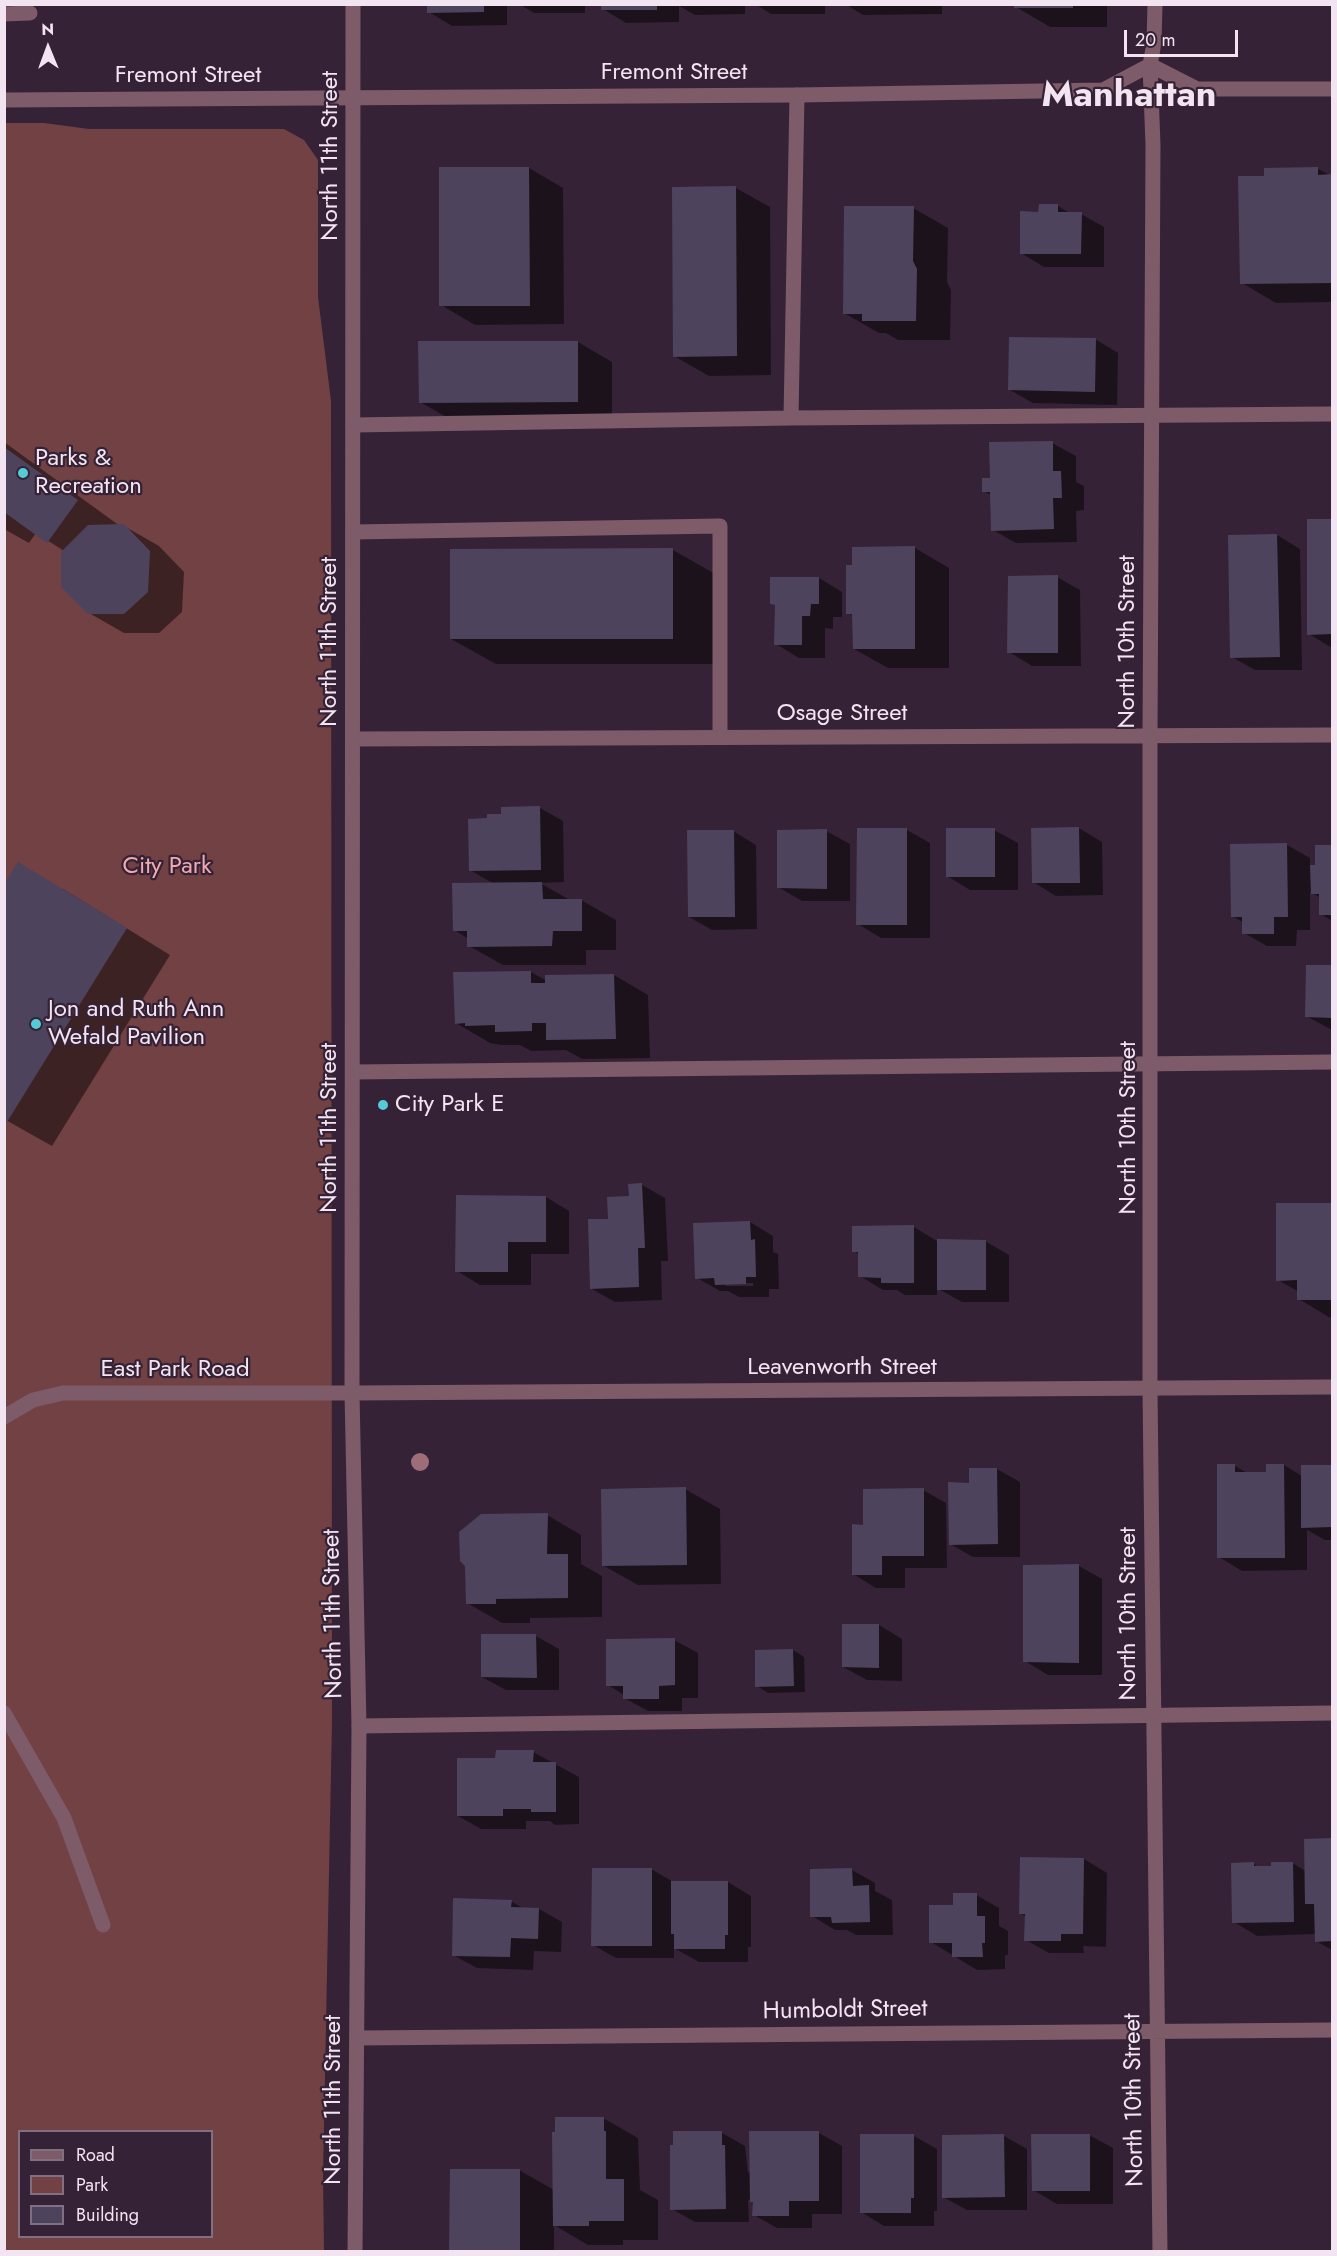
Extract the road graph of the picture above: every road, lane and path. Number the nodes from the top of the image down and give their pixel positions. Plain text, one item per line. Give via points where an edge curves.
1 (353, 4) edge
2 (1155, 4) edge
3 (30, 13) dead end
4 (4, 14) edge
5 (1150, 65) junction
6 (1332, 89) edge
7 (797, 95) junction
8 (353, 97) junction
9 (4, 100) edge
10 (1332, 414) edge
11 (1151, 416) junction
12 (791, 418) junction
13 (353, 424) junction
14 (353, 532) junction
15 (1332, 735) edge
16 (1150, 736) junction
17 (720, 737) junction
18 (353, 739) junction
19 (1151, 1062) junction
20 (1332, 1062) edge
21 (352, 1072) junction
22 (1332, 1387) edge
23 (1150, 1389) junction
24 (352, 1393) junction
25 (4, 1418) edge
26 (4, 1713) edge
27 (1332, 1713) edge
28 (1152, 1714) junction
29 (359, 1726) junction
30 (103, 1925) dead end
31 (1332, 2030) edge
32 (1157, 2031) junction
33 (357, 2038) junction
34 (355, 2252) edge
35 (1160, 2252) edge

1 - 8 street, North 11th Street
2 - 5 street, North 10th Street
3 - 4 street
5 - 6 street via 1197,89
5 - 7 street, Fremont Street via 1102,90
5 - 11 street, North 10th Street
7 - 8 street, Fremont Street
7 - 12 street
8 - 9 street, Fremont Street
8 - 13 street, North 11th Street
10 - 11 street
11 - 12 street
11 - 16 street, North 10th Street
12 - 13 street
13 - 14 street, North 11th Street
14 - 17 street via 720,526
14 - 18 street, North 11th Street
15 - 16 street, Osage Street
16 - 17 street, Osage Street
16 - 19 street, North 10th Street
17 - 18 street, Osage Street
18 - 21 street, North 11th Street
19 - 20 street
19 - 21 street
19 - 23 street, North 10th Street
21 - 24 street, North 11th Street
22 - 23 street, Leavenworth Street
23 - 24 street, Leavenworth Street
23 - 28 street, North 10th Street
24 - 25 street, East Park Road via 63,1393 33,1400
24 - 29 street, North 11th Street
26 - 30 street via 64,1818
27 - 28 street
28 - 29 street
28 - 32 street, North 10th Street
29 - 33 street, North 11th Street
31 - 32 street, Humboldt Street
32 - 33 street, Humboldt Street
32 - 35 street, North 10th Street
33 - 34 street, North 11th Street

